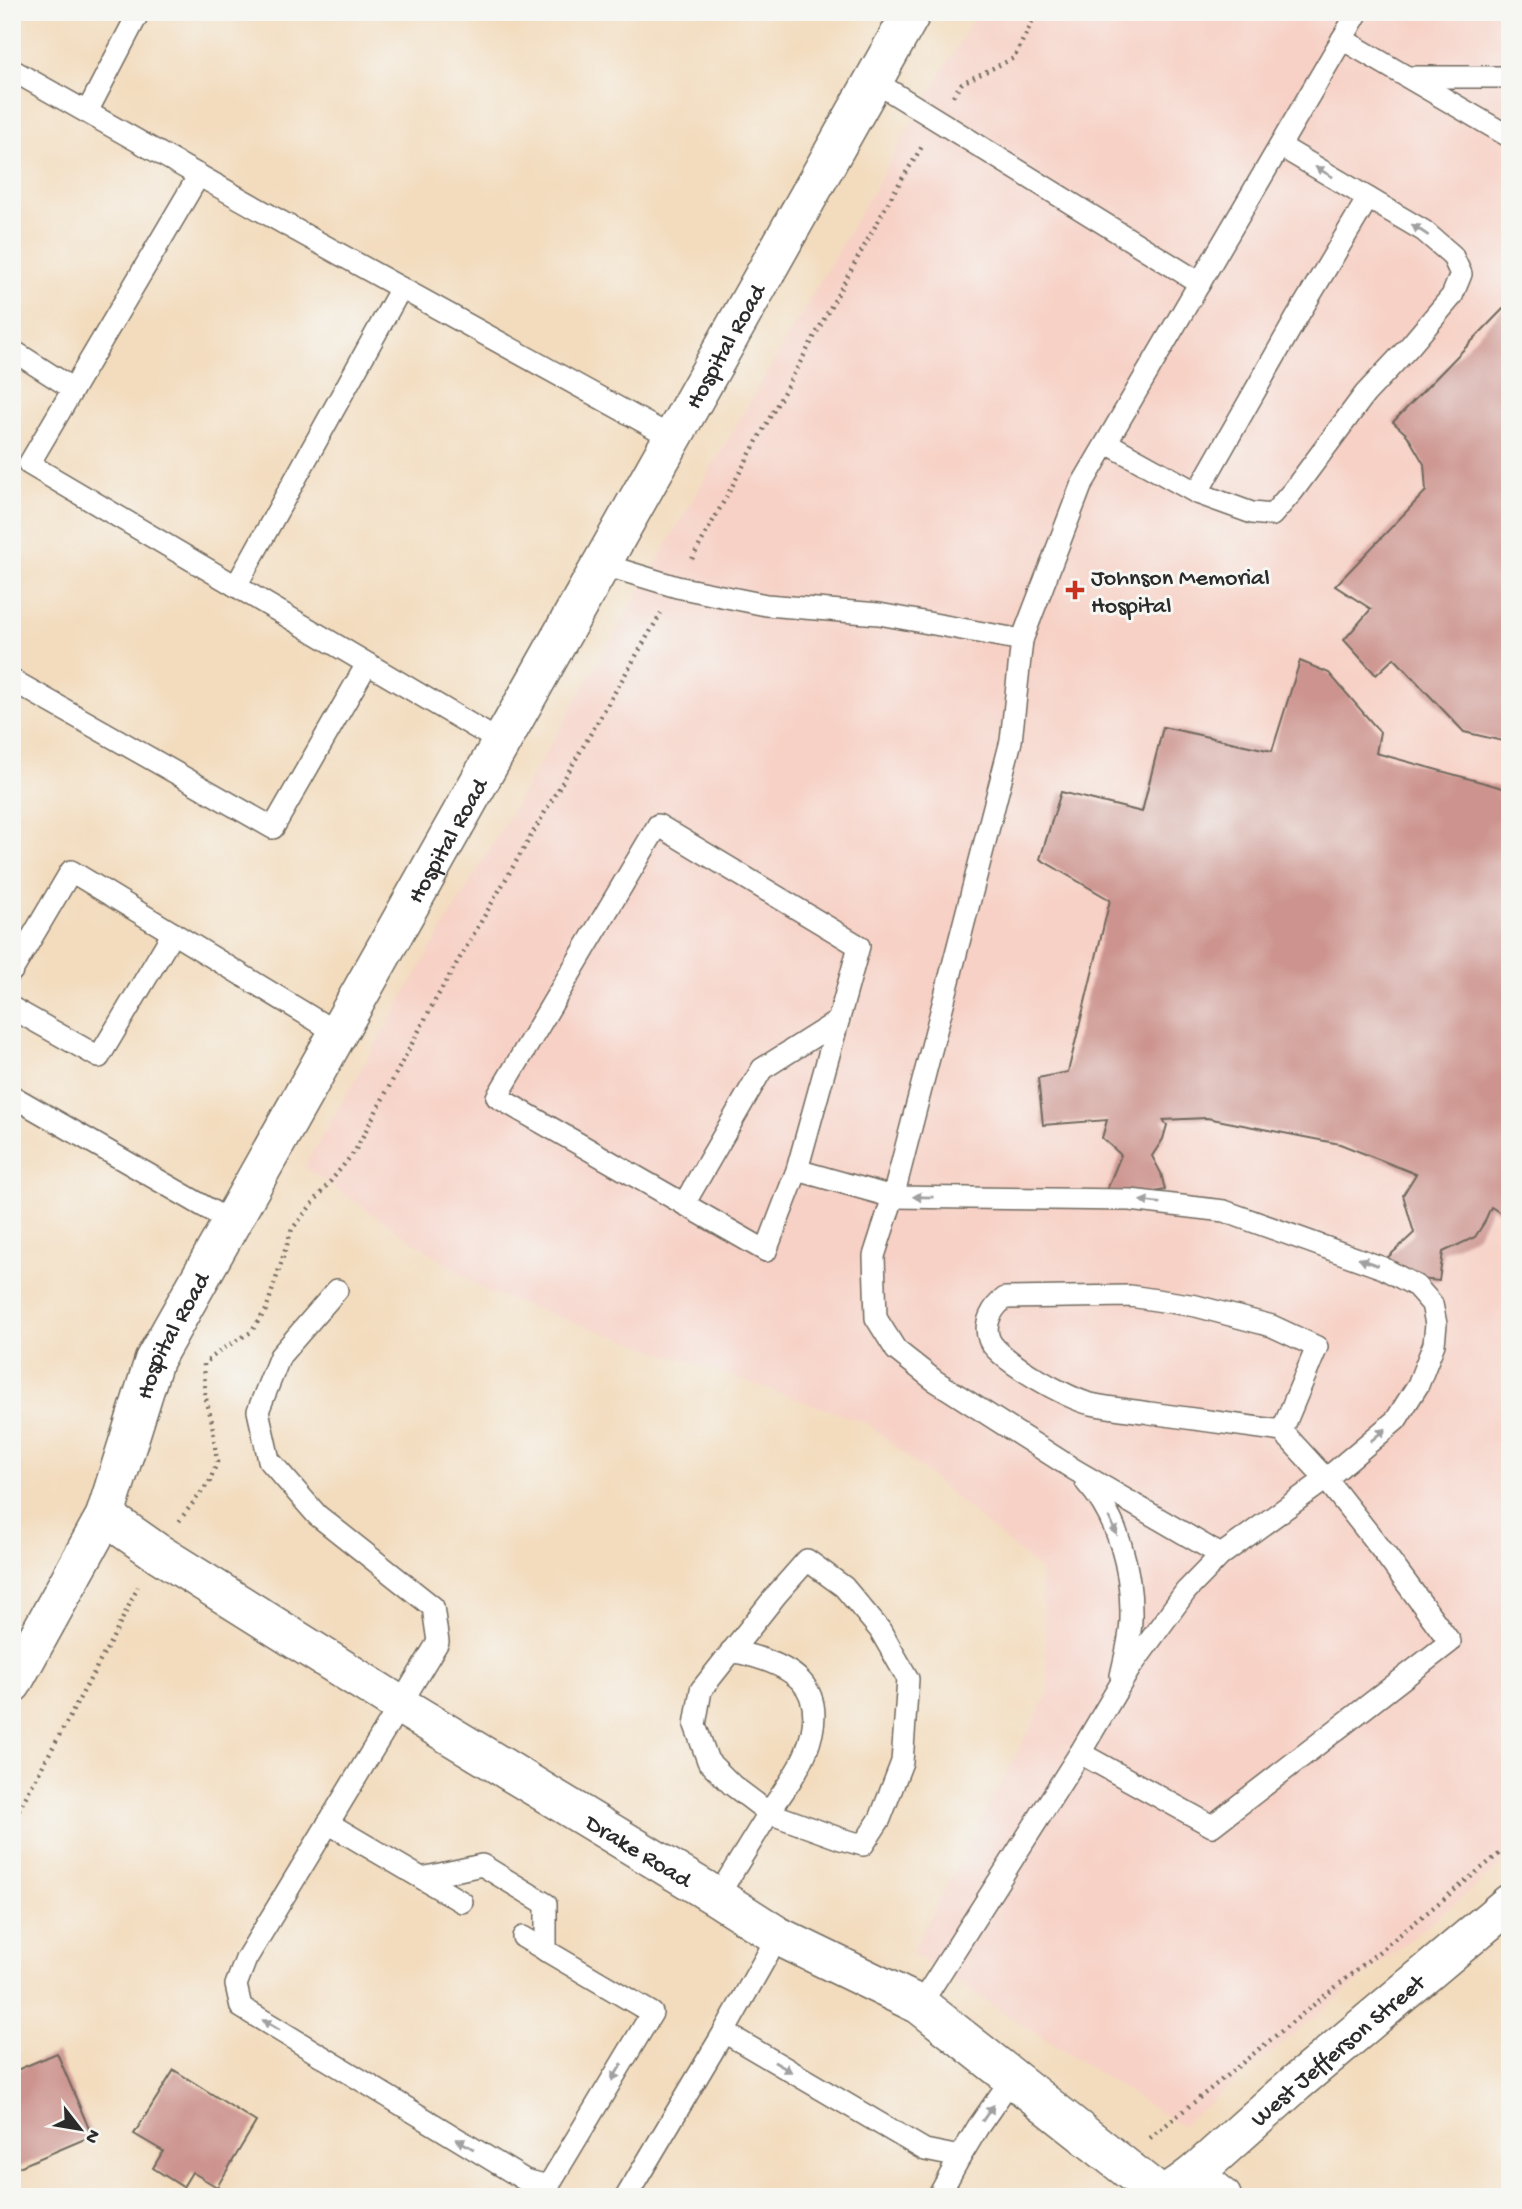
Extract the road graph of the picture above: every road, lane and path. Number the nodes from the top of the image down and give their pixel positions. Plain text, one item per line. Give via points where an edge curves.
1 (139, 12) edge
2 (912, 12) edge
3 (1037, 12) edge
4 (1357, 12) edge
5 (1342, 39) junction
6 (12, 70) edge
7 (1408, 77) junction
8 (1510, 77) edge
9 (874, 81) junction
10 (87, 112) junction
11 (938, 121) junction
12 (1510, 138) edge
13 (1280, 146) junction
14 (199, 175) junction
15 (1368, 198) junction
16 (1200, 283) junction
17 (401, 288) junction
18 (12, 350) edge
19 (73, 389) junction
20 (673, 438) junction
21 (1107, 443) junction
22 (21, 467) edge
23 (1197, 493) junction
24 (601, 564) junction
25 (236, 586) junction
26 (677, 587) junction
27 (1022, 640) junction
28 (367, 664) junction
29 (12, 680) edge
30 (502, 743) junction
31 (173, 933) junction
32 (12, 971) edge
33 (12, 1008) edge
34 (838, 1021) junction
35 (337, 1033) junction
36 (12, 1096) edge
37 (797, 1170) junction
38 (893, 1196) junction
39 (684, 1204) junction
40 (232, 1222) junction
41 (337, 1290) dead end
42 (1282, 1431) junction
43 (1075, 1470) junction
44 (1326, 1479) junction
45 (105, 1516) junction
46 (155, 1551) junction
47 (1221, 1555) junction
48 (731, 1651) junction
49 (12, 1684) edge
50 (1118, 1690) junction
51 (400, 1705) junction
52 (1080, 1753) junction
53 (769, 1813) junction
54 (12, 1822) edge
55 (328, 1824) junction
56 (1510, 1844) edge
57 (422, 1878) junction
58 (717, 1897) junction
59 (462, 1902) dead end
60 (1510, 1903) edge
61 (778, 1936) junction
62 (523, 1937) dead end
63 (546, 1951) junction
64 (920, 2005) junction
65 (724, 2032) junction
66 (1013, 2077) junction
67 (1166, 2123) dead end
68 (960, 2157) junction
69 (1208, 2185) edge
70 (635, 2194) edge
71 (938, 2197) edge
72 (1163, 2197) edge

1 - 10 lane
2 - 9 street, Hospital Road
3 - 11 path via 1014,58 962,83
4 - 5 lane
5 - 7 lane
5 - 13 lane
6 - 10 lane
7 - 8 lane
7 - 12 lane
9 - 11 lane
9 - 20 street, Hospital Road
10 - 14 lane
11 - 16 lane
11 - 26 path via 894,191
15 -> 13 lane
13 - 16 lane
14 - 17 lane
14 - 19 lane
15 - 23 lane
23 -> 15 lane via 1252,513 1272,515 1365,394 1452,296 1461,274 1452,255 1424,231
16 - 21 lane
17 - 20 lane
17 - 25 lane
18 - 19 lane
19 - 22 lane
20 - 24 street, Hospital Road
21 - 23 lane
21 - 27 lane via 1081,486
22 - 25 lane via 29,464
24 - 26 lane
24 - 30 street, Hospital Road
25 - 28 lane
26 - 27 lane via 766,605 879,614
26 - 46 path via 433,1004 355,1151 292,1228 267,1310 251,1332 204,1364 218,1462 199,1497
27 - 38 lane via 1011,741
28 - 29 lane via 273,828
28 - 30 lane
30 - 35 street, Hospital Road
31 - 32 lane via 71,871
31 - 33 lane via 99,1057
31 - 35 lane
34 - 37 lane
34 - 39 lane via 762,1069
34 - 39 lane via 859,946 658,825 497,1097
35 - 40 street, Hospital Road
36 - 40 lane
37 - 38 lane
37 - 39 lane via 766,1251
38 - 43 lane via 874,1256 876,1318 896,1350 934,1380
44 -> 38 lane via 1396,1420 1418,1385 1434,1344 1436,1324 1432,1304 1416,1286 1383,1268 1224,1211 1130,1200
40 - 45 street, Hospital Road via 154,1360
41 - 51 lane via 280,1356 258,1411 269,1460 317,1516 433,1607 438,1643
42 - 42 lane via 1317,1347 1272,1326 1196,1306 1130,1296 1005,1298 989,1318 989,1342 1006,1360 1088,1404
42 - 44 lane
43 - 47 lane
43 -> 50 lane via 1098,1495 1116,1531 1127,1572 1131,1618
44 - 47 lane
44 - 52 lane via 1450,1642 1212,1826
45 - 46 street, Drake Road
45 - 49 street, Hospital Road
46 - 51 street, Drake Road
46 - 54 path
47 - 50 lane via 1186,1591
48 - 53 lane via 702,1690 695,1725 708,1761
48 - 53 lane via 787,1668 807,1688 816,1717 806,1754
48 - 53 lane via 807,1560 844,1587 880,1630 908,1679 902,1762 880,1819 863,1845
50 - 52 lane
51 - 55 lane
51 - 58 street, Drake Road
52 - 64 lane
53 - 58 lane
55 - 57 lane
63 -> 55 lane via 652,2013 548,2186 525,2180 241,2007 236,1985 246,1959
56 - 67 path
57 - 59 lane
57 - 63 lane via 482,1865 546,1904
58 - 61 street, Drake Road
60 - 69 street, West Jefferson Street via 1296,2083
61 - 64 street, Drake Road
61 - 65 lane
62 - 63 lane
64 - 66 street, Drake Road
65 -> 68 lane via 925,2150
65 - 70 lane
68 -> 66 lane
66 - 72 street, Drake Road
68 - 71 lane
69 - 72 street, West Jefferson Street

